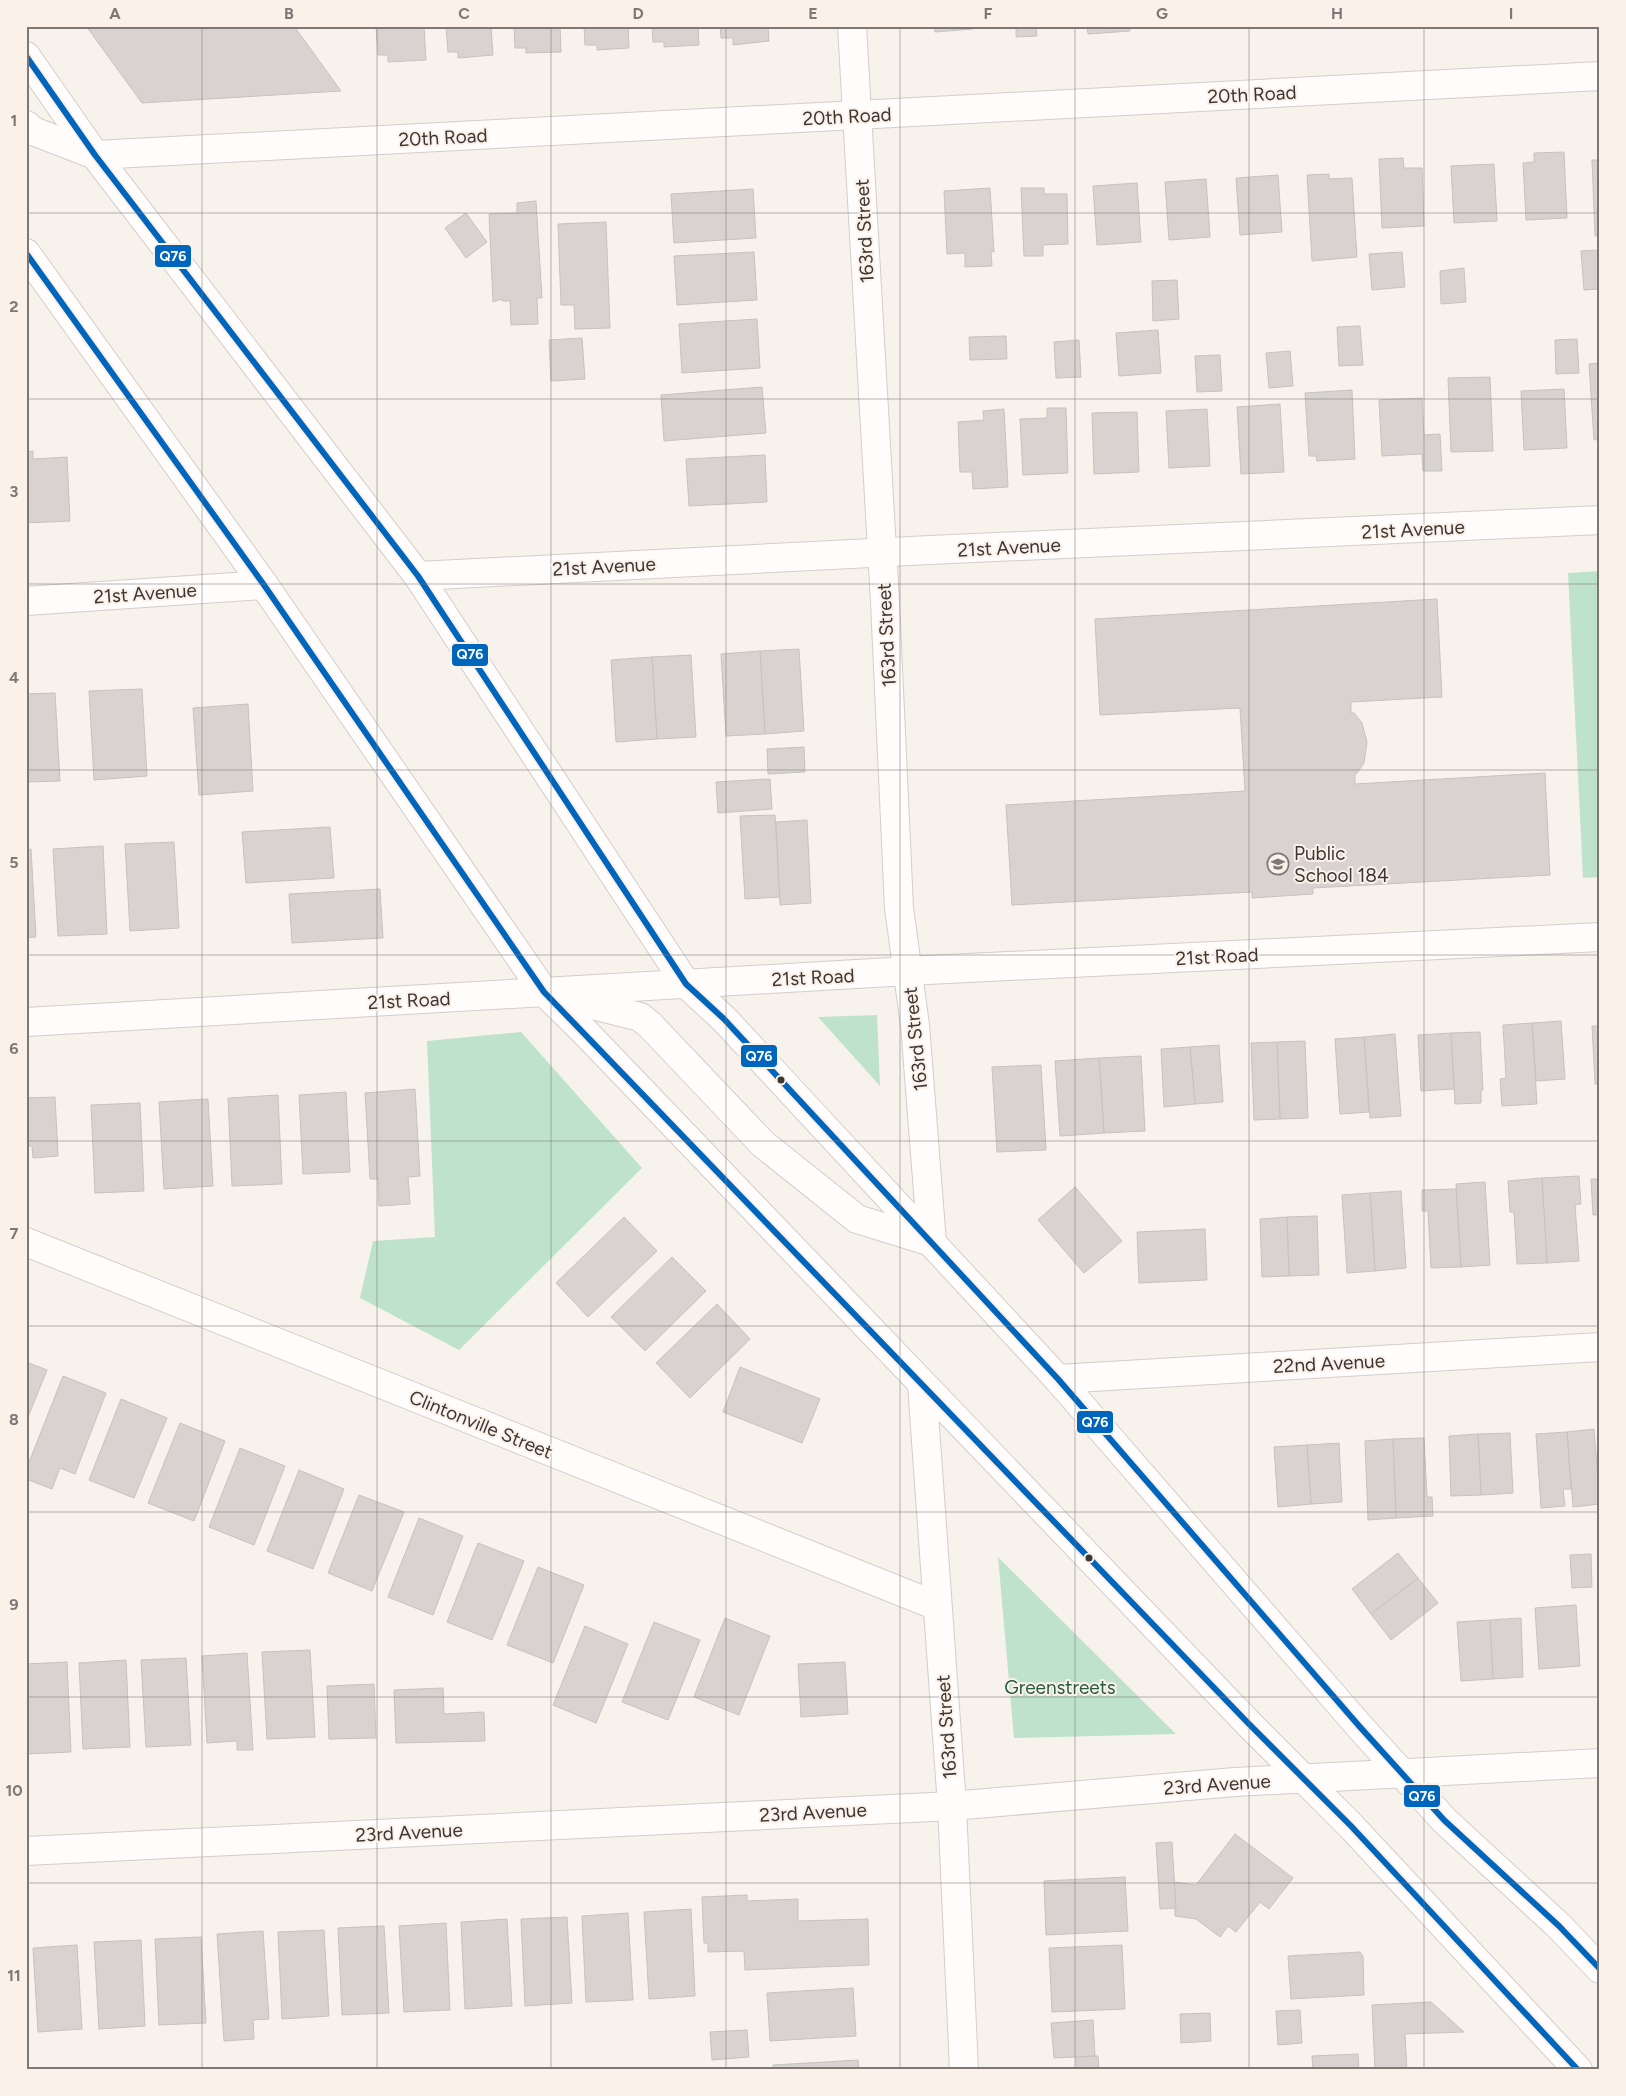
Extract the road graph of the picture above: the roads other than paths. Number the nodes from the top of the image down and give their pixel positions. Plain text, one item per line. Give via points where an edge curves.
1 (852, 26) edge
2 (26, 56) edge
3 (1600, 76) edge
4 (857, 115) junction
5 (26, 125) edge
6 (94, 155) junction
7 (26, 254) edge
8 (1600, 520) edge
9 (882, 552) junction
10 (418, 576) junction
11 (264, 585) junction
12 (26, 601) edge
13 (1600, 937) edge
14 (908, 971) junction
15 (686, 984) junction
16 (544, 992) junction
17 (26, 1022) edge
18 (26, 1242) edge
19 (932, 1242) junction
20 (1600, 1347) edge
21 (1058, 1380) junction
22 (922, 1385) junction
23 (937, 1606) junction
24 (1600, 1762) edge
25 (1401, 1773) junction
26 (1303, 1778) junction
27 (952, 1806) junction
28 (26, 1851) edge
29 (1600, 1969) edge
30 (964, 2070) edge
31 (1578, 2070) edge

1 - 4 street, 163rd Street
2 - 6 street
3 - 4 street, 20th Road
4 - 6 street, 20th Road
4 - 9 street, 163rd Street
5 - 6 street via 33,131
6 - 10 street
7 - 11 street
8 - 9 street, 21st Avenue
9 - 10 street, 21st Avenue
9 - 14 street, 163rd Street via 899,908
10 - 15 street
11 - 12 street, 21st Avenue
11 - 16 street
13 - 14 street, 21st Road
14 - 15 street, 21st Road
14 - 19 street, 163rd Street via 916,1025
15 - 16 street, 21st Road
15 - 19 street via 724,1019
16 - 17 street, 21st Road
16 - 19 street via 640,1017 763,1144 857,1219
16 - 22 street
18 - 23 street, Clintonville Street
19 - 21 street
20 - 21 street, 22nd Avenue
21 - 25 street
22 - 23 street, 163rd Street
22 - 26 street
23 - 27 street, 163rd Street
24 - 25 street, 23rd Avenue
25 - 26 street, 23rd Avenue
25 - 29 street via 1444,1820 1559,1926
26 - 27 street, 23rd Avenue
26 - 31 street
27 - 28 street, 23rd Avenue
27 - 30 street, 163rd Street

